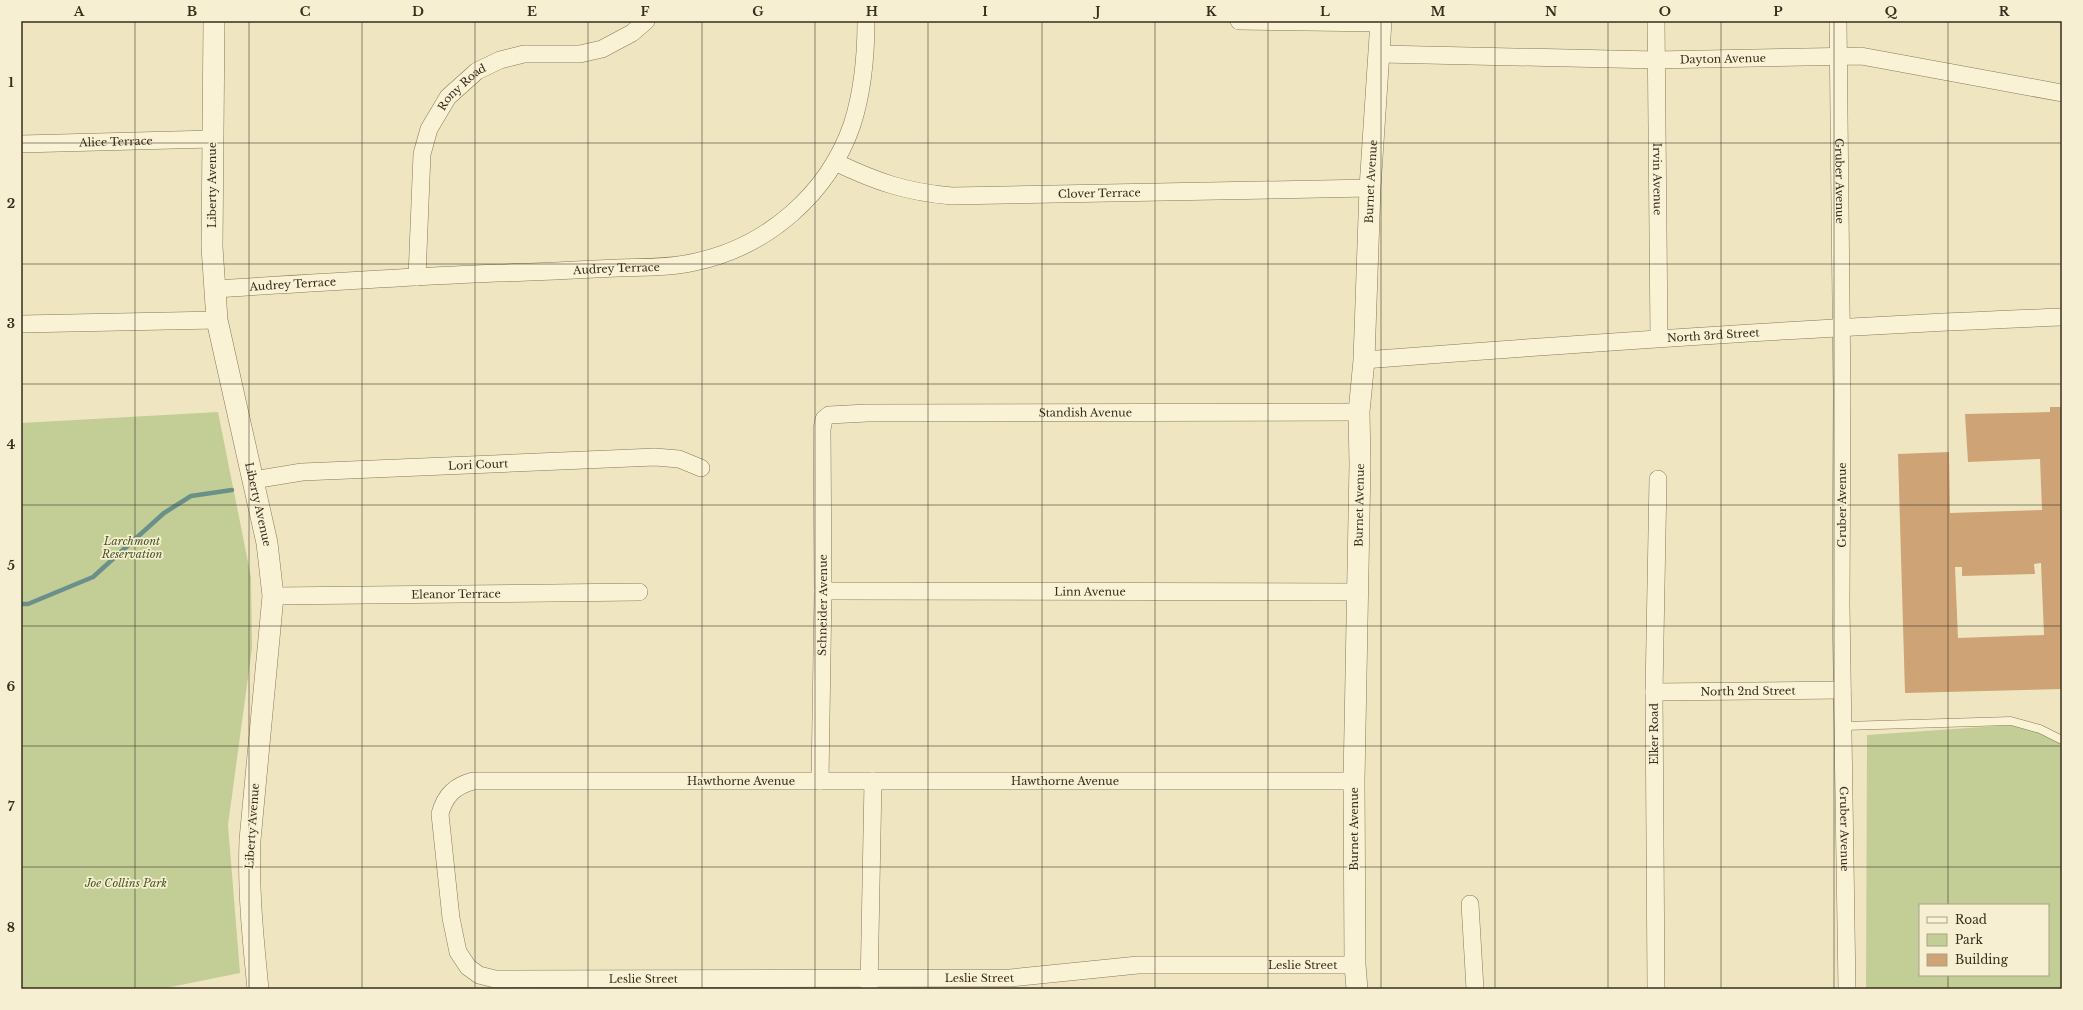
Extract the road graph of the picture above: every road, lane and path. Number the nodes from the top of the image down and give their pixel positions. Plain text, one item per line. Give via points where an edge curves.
1 (214, 21) edge
2 (646, 21) edge
3 (866, 21) edge
4 (1239, 21) edge
5 (1656, 21) edge
6 (1838, 21) edge
7 (1381, 22) edge
8 (1380, 54) junction
9 (1838, 56) junction
10 (1656, 60) junction
11 (2062, 94) edge
12 (212, 139) junction
13 (21, 144) edge
14 (835, 162) junction
15 (1370, 188) junction
16 (418, 277) junction
17 (215, 288) junction
18 (2062, 318) edge
19 (217, 320) junction
20 (21, 324) edge
21 (1841, 327) junction
22 (1659, 337) junction
23 (1364, 360) junction
24 (1359, 412) junction
25 (822, 429) joint
26 (701, 468) dead end
27 (1658, 479) dead end
28 (253, 480) junction
29 (823, 591) junction
30 (639, 592) dead end
31 (1358, 592) junction
32 (273, 596) junction
33 (1842, 690) junction
34 (1654, 692) junction
35 (1844, 726) junction
36 (2062, 740) edge
37 (820, 781) junction
38 (873, 781) junction
39 (1354, 781) junction
40 (1470, 904) dead end
41 (1355, 965) junction
42 (603, 984) edge
43 (869, 984) edge
44 (258, 989) edge
45 (1357, 989) edge
46 (1475, 989) edge
47 (1656, 989) edge
48 (1847, 989) edge

1 - 12 street, Liberty Avenue
2 - 16 street, Rony Road via 632,33 602,49 580,54 524,54 500,60 472,75 448,97 429,130 422,154
3 - 14 street, Audrey Terrace via 866,48 859,100 852,124
4 - 7 street
5 - 10 street, Irvin Avenue
6 - 9 street, Gruber Avenue
7 - 8 street, Burnet Avenue
8 - 10 street, Dayton Avenue
8 - 15 street, Burnet Avenue
9 - 10 street, Dayton Avenue
9 - 11 street, Dayton Avenue via 1861,56
9 - 21 street, Gruber Avenue
10 - 22 street, Irvin Avenue
12 - 13 street, Alice Terrace
12 - 17 street, Liberty Avenue via 212,247
14 - 15 street, Clover Terrace via 912,192 952,196
14 - 16 street, Audrey Terrace via 812,194 778,225 738,248 717,256 672,266
15 - 23 street, Burnet Avenue
16 - 17 street, Audrey Terrace
17 - 19 street, Liberty Avenue
18 - 21 street, North 3rd Street
19 - 20 street
19 - 28 street, Liberty Avenue
21 - 22 street, North 3rd Street
21 - 33 street, Gruber Avenue
22 - 23 street, North 3rd Street
23 - 24 street, Burnet Avenue
24 - 25 street, Standish Avenue via 867,413 829,415 824,419
24 - 31 street, Burnet Avenue
25 - 29 street, Schneider Avenue
26 - 28 street, Lori Court via 679,459 655,457 302,472
27 - 34 street, Elker Road
28 - 32 street, Liberty Avenue via 267,543
29 - 31 street, Linn Avenue
29 - 37 street, Schneider Avenue
30 - 32 street, Eleanor Terrace
31 - 39 street, Burnet Avenue
32 - 44 street, Liberty Avenue via 250,840 251,912
33 - 34 street, North 2nd Street
33 - 35 street, Gruber Avenue
34 - 47 street, Elker Road
35 - 36 lane via 2011,721 2040,729
35 - 48 street, Gruber Avenue
37 - 38 street, Hawthorne Avenue
37 - 42 street, Hawthorne Avenue via 473,781 461,784 455,789 443,802 440,814 454,938 458,952 468,966 479,975 495,979
38 - 39 street, Hawthorne Avenue
38 - 43 street
39 - 41 street, Burnet Avenue
40 - 46 street
41 - 43 street, Leslie Street via 1138,965 1010,978
41 - 45 street, Burnet Avenue
42 - 43 street, Leslie Street

